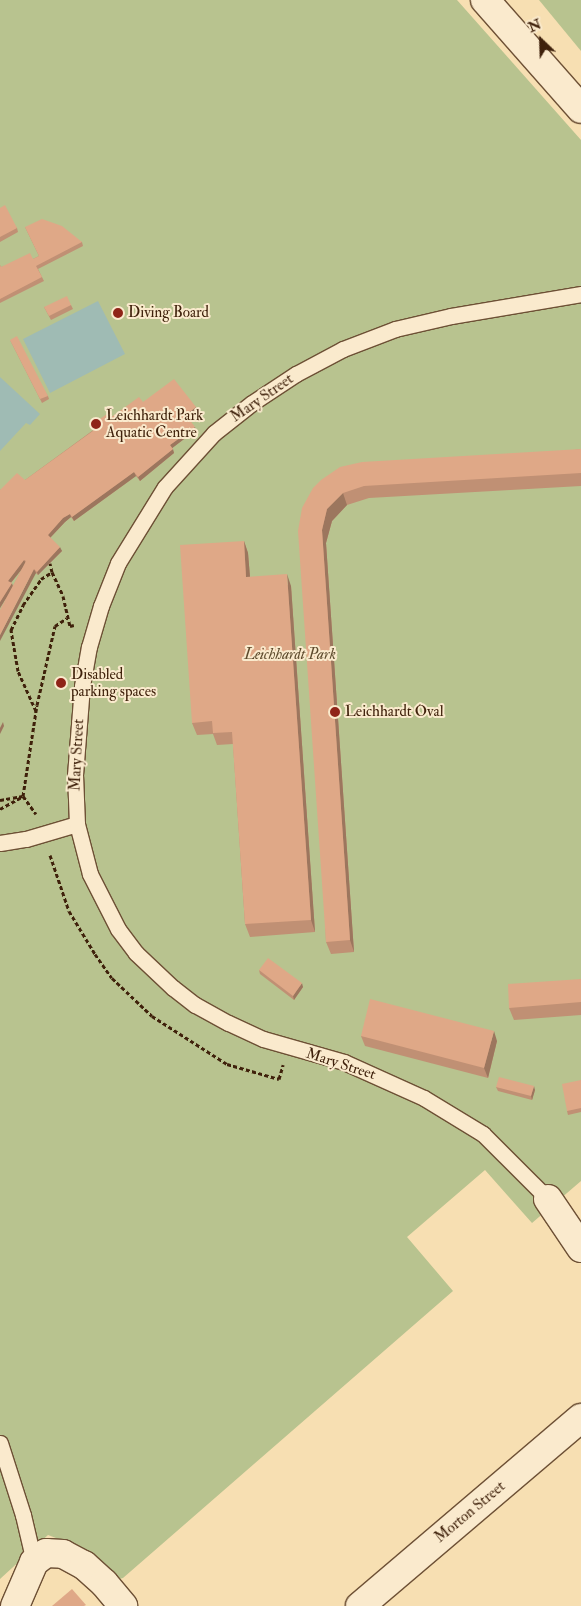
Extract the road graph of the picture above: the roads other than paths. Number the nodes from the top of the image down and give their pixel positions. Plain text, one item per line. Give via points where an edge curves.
1 (485, 0) edge
2 (581, 109) edge
3 (581, 294) edge
4 (77, 824) junction
5 (0, 843) edge
6 (548, 1199) joint
7 (581, 1248) edge
8 (581, 1418) edge
9 (0, 1444) edge
10 (34, 1562) junction
11 (15, 1606) edge
12 (123, 1606) edge
13 (360, 1606) edge

1 - 2 street
3 - 4 lane, Mary Street via 451,316 369,339 296,374 214,433 165,487 118,563 101,606 82,686 75,775
4 - 5 lane
4 - 6 lane, Mary Street via 90,874 118,929 136,953 173,988 203,1009 254,1035 344,1062 424,1098 483,1134
6 - 7 street, Mary Street
8 - 13 street, Morton Street
9 - 10 lane
10 - 11 street
10 - 12 street via 46,1553 63,1554 84,1565

